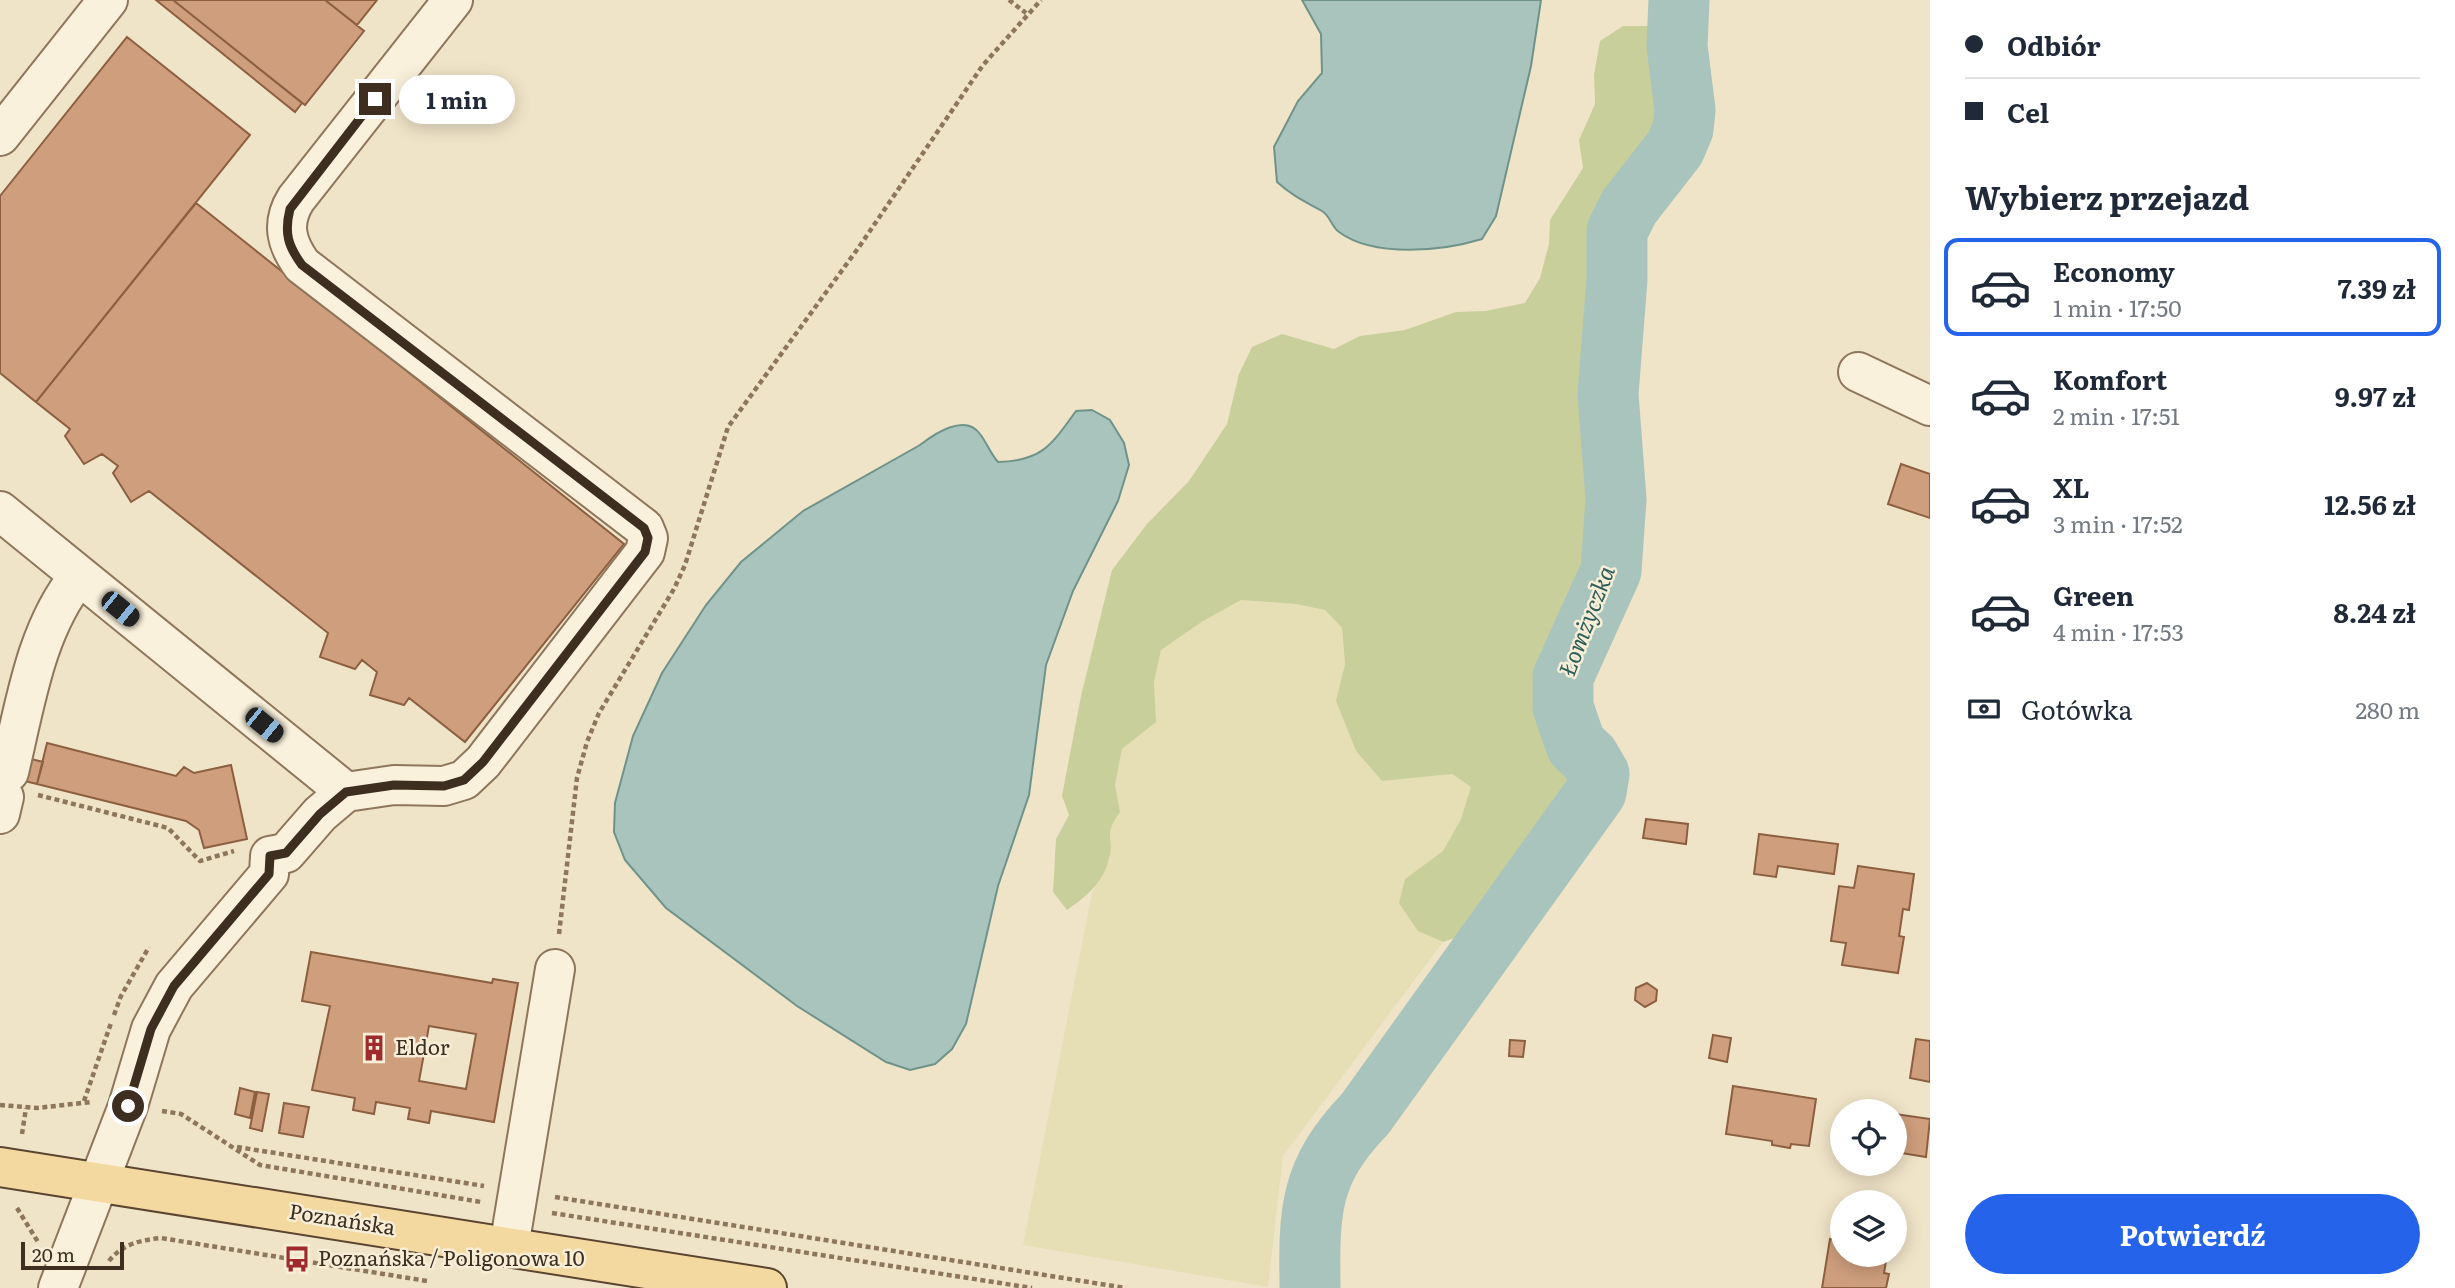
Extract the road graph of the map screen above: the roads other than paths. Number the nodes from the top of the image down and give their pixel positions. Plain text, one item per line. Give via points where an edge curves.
1 (108, 0) edge
2 (453, 0) edge
3 (0, 136) edge
4 (1858, 372) dead end
5 (1930, 406) edge
6 (0, 511) edge
7 (79, 576) junction
8 (15, 683) edge
9 (346, 792) junction
10 (11, 794) edge
11 (555, 970) road end
12 (99, 1181) junction
13 (6, 1183) edge
14 (509, 1247) junction
15 (64, 1271) edge
16 (767, 1288) edge

1 - 3 street
2 - 9 street via 296,199 285,229 290,248 302,265 644,528 648,538 640,561 483,762 464,780 444,786 394,785
4 - 5 street
6 - 7 street
7 - 8 street via 62,597
7 - 9 street
8 - 10 street
9 - 12 street via 266,858 174,986 151,1029
11 - 14 street
12 - 13 main road, Poznańska
12 - 14 main road, Poznańska
12 - 15 street
14 - 16 main road, Poznańska

